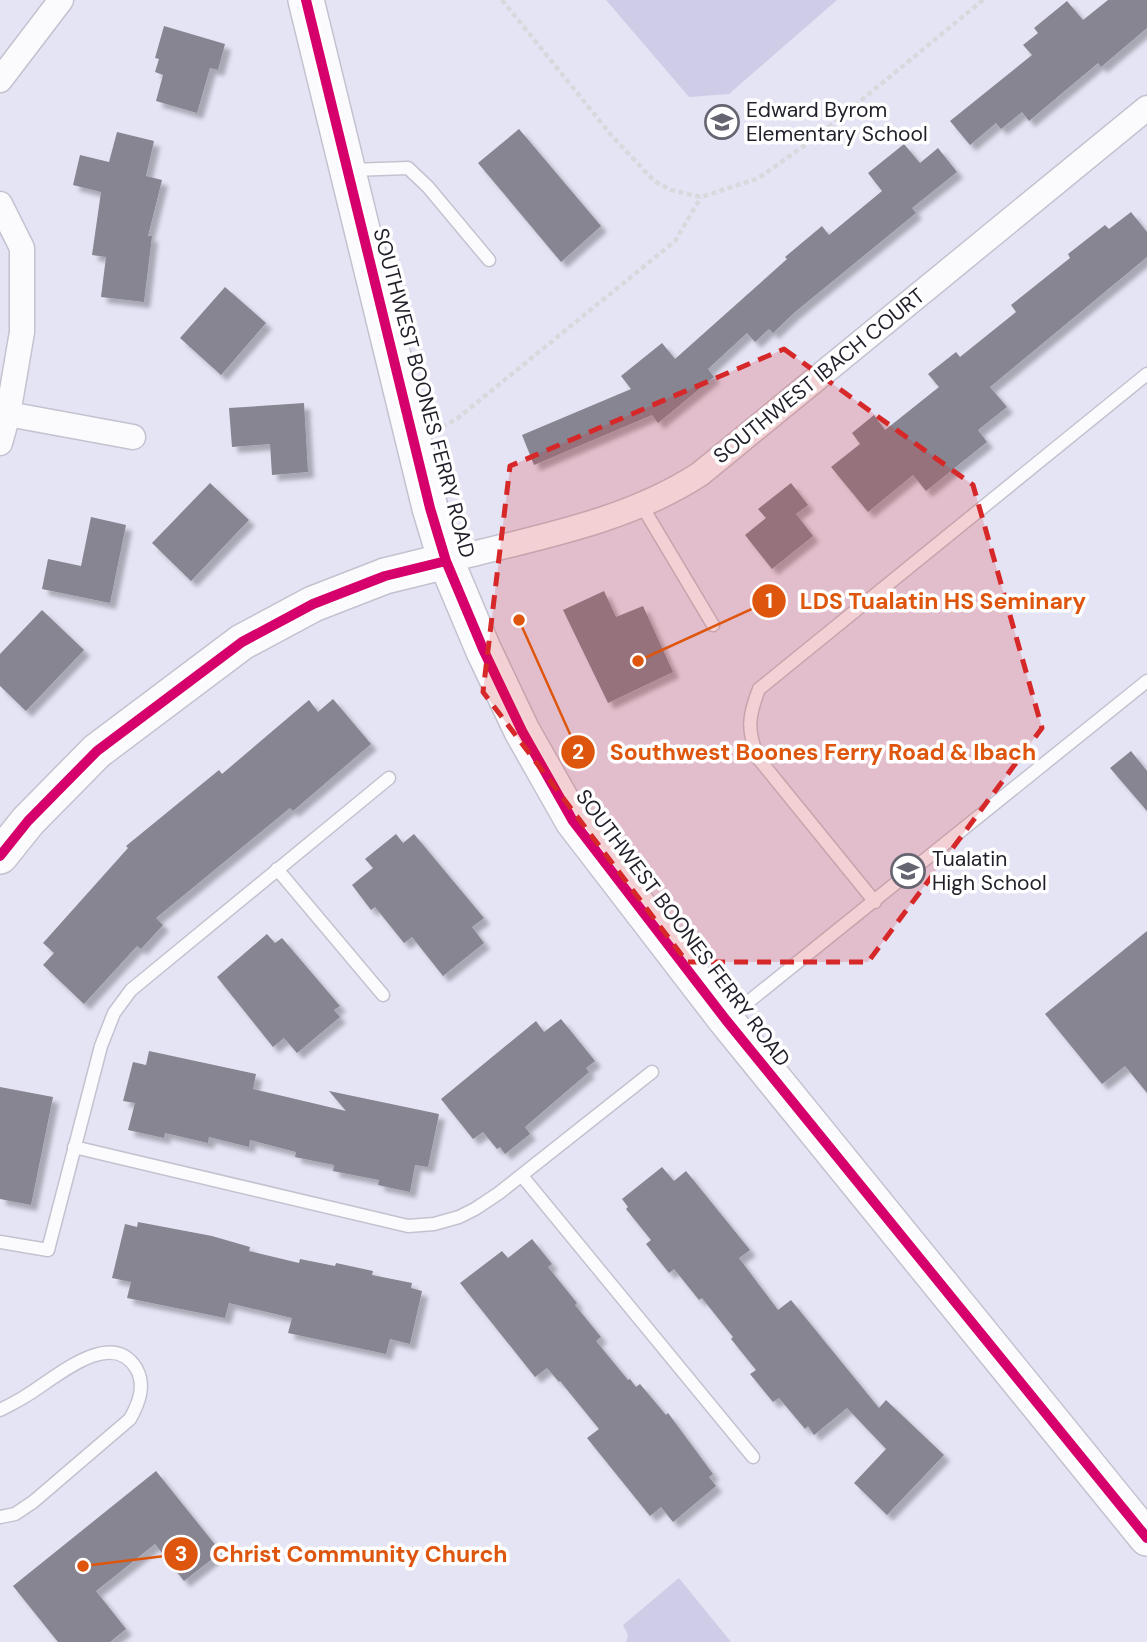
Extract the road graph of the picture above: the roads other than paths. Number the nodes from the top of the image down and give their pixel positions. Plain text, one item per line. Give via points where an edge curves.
1 (61, 0) edge
2 (306, 0) edge
3 (0, 80) edge
4 (1147, 108) edge
5 (347, 170) junction
6 (0, 204) edge
7 (489, 260) dead end
8 (1147, 374) edge
9 (8, 414) junction
10 (132, 437) dead end
11 (0, 443) edge
12 (642, 506) junction
13 (446, 561) junction
14 (713, 625) dead end
15 (1147, 681) edge
16 (388, 778) dead end
17 (0, 856) edge
18 (277, 869) junction
19 (875, 902) junction
20 (383, 995) dead end
21 (726, 1020) junction
22 (652, 1072) dead end
23 (74, 1147) junction
24 (522, 1175) junction
25 (0, 1242) edge
26 (0, 1410) edge
27 (753, 1457) dead end
28 (0, 1517) edge
29 (1147, 1538) edge

1 - 3 street
2 - 5 main road, SOUTHWEST BOONES FERRY ROAD
4 - 12 street, SOUTHWEST IBACH COURT via 700,474
5 - 7 lane via 408,168
5 - 13 main road, SOUTHWEST BOONES FERRY ROAD via 411,438
6 - 9 street via 22,248 22,332
8 - 19 lane via 759,688 750,713 750,738 758,758
9 - 10 street
9 - 11 street
12 - 13 street, SOUTHWEST IBACH COURT
12 - 14 lane
13 - 17 main road via 385,576 313,604 242,642 97,751
13 - 21 main road, SOUTHWEST BOONES FERRY ROAD via 522,731 566,810
15 - 19 lane
16 - 18 lane
18 - 20 lane
18 - 23 lane via 131,990 106,1029
19 - 21 lane
21 - 29 main road, SOUTHWEST BOONES FERRY ROAD
22 - 24 lane
23 - 24 lane via 408,1226 459,1217
23 - 25 lane via 48,1250
24 - 27 lane
26 - 28 lane via 91,1356 113,1351 129,1357 140,1376 140,1402 130,1419 33,1502

